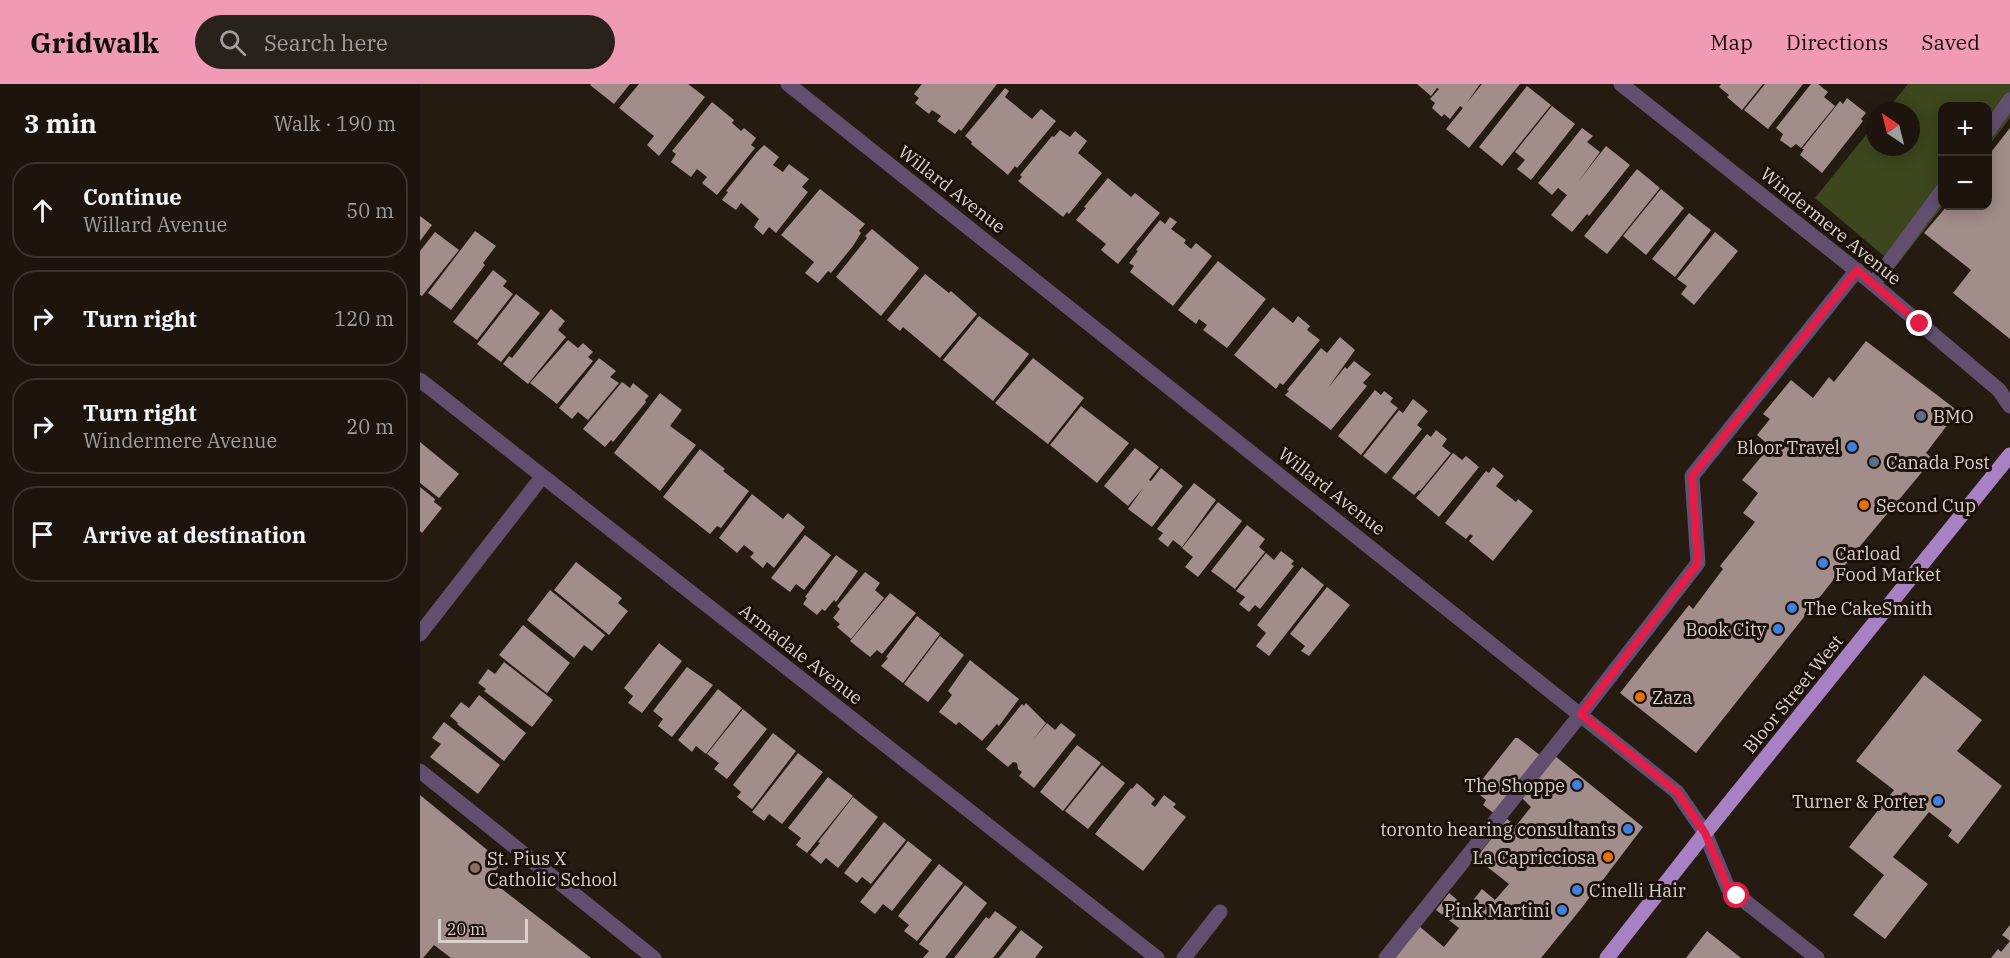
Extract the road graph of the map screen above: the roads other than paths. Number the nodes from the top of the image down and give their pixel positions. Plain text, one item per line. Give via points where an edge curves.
1 (788, 84) edge
2 (1621, 84) edge
3 (2010, 100) edge
4 (1992, 125) edge
5 (1938, 196) edge
6 (1857, 270) junction
7 (1873, 284) junction
8 (420, 380) edge
9 (2010, 406) edge
10 (2010, 455) edge
11 (542, 477) junction
12 (420, 634) edge
13 (1581, 714) junction
14 (420, 771) edge
15 (1705, 833) junction
16 (1220, 912) dead end
17 (654, 958) edge
18 (1157, 958) edge
19 (1184, 958) edge
20 (1386, 958) edge
21 (1607, 958) edge
22 (1817, 958) edge

1 - 13 street, Willard Avenue
2 - 6 street, Windermere Avenue
3 - 4 street
5 - 7 street
6 - 7 street, Windermere Avenue
6 - 13 street via 1692,476 1698,563
7 - 9 street, Windermere Avenue via 1999,390
8 - 11 street, Armadale Avenue
10 - 15 main road, Bloor Street West
11 - 12 street
11 - 18 street, Armadale Avenue
13 - 15 street, Willard Avenue via 1677,792
13 - 20 street
14 - 17 street
15 - 21 main road, Bloor Street West
15 - 22 street, Willard Avenue via 1728,888
16 - 19 street

